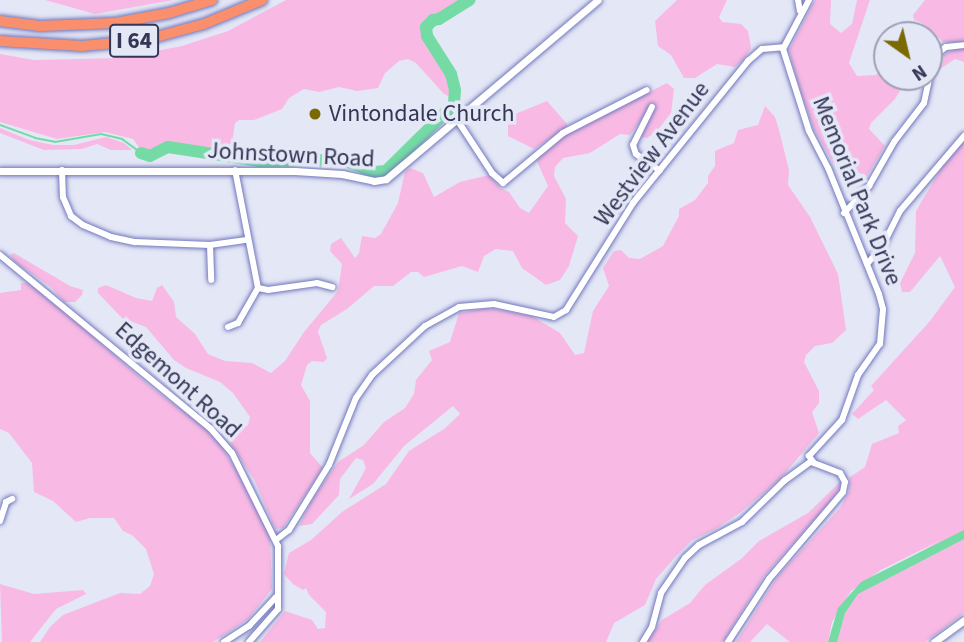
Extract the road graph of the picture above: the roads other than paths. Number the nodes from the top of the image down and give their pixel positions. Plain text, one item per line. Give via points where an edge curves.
1 (212, 0) edge
2 (262, 0) edge
3 (598, 0) edge
4 (798, 0) edge
5 (808, 0) edge
6 (800, 11) junction
7 (0, 21) edge
8 (0, 41) edge
9 (964, 45) edge
10 (783, 47) junction
11 (647, 90) dead end
12 (652, 107) dead end
13 (456, 118) junction
14 (964, 136) edge
15 (62, 170) junction
16 (234, 170) junction
17 (0, 171) edge
18 (660, 171) junction
19 (844, 214) junction
20 (247, 240) junction
21 (210, 245) junction
22 (0, 255) edge
23 (867, 264) junction
24 (211, 280) dead end
25 (332, 287) dead end
26 (258, 288) junction
27 (228, 327) dead end
28 (812, 461) junction
29 (12, 499) dead end
30 (0, 520) edge
31 (276, 540) junction
32 (276, 597) junction
33 (964, 620) edge
34 (224, 642) edge
35 (249, 642) edge
36 (643, 642) edge
37 (728, 642) edge
38 (934, 642) edge

1 - 7 highway, I 64 via 160,16 104,24 40,26
2 - 8 highway, I 64 via 204,24 145,40 82,46
3 - 13 street, Johnstown Road
4 - 6 street
5 - 6 street
6 - 10 street
9 - 19 street via 946,47 934,59 924,103 900,131 870,186
10 - 18 street, Westview Avenue via 766,47 753,55
10 - 19 street, Memorial Park Drive via 809,131
11 - 13 street via 563,133 503,183
12 - 18 street via 632,145 636,154
13 - 16 street, Johnstown Road via 396,173 380,180 328,172
14 - 23 street via 900,211 882,247
15 - 16 street, Johnstown Road
15 - 17 street, Johnstown Road
15 - 21 street via 64,204 83,225 124,241
16 - 20 street
18 - 31 street, Westview Avenue via 629,209 566,310 554,317 494,304 459,307 425,326 372,375 356,398 330,465 289,530
19 - 23 street, Memorial Park Drive
20 - 21 street
20 - 26 street
21 - 24 street
22 - 31 street, Edgemont Road via 217,435 243,471
23 - 28 street, Memorial Park Drive via 883,309 879,348 858,376 842,420 811,453
25 - 26 street
26 - 27 street via 241,319
28 - 36 street via 742,522 685,558 658,597
28 - 37 street via 840,473 845,482 843,492 769,579
29 - 30 street via 6,502
31 - 32 street, Edgemont Road
32 - 34 street via 249,626
32 - 35 street, Edgemont Road via 277,612
33 - 38 street

